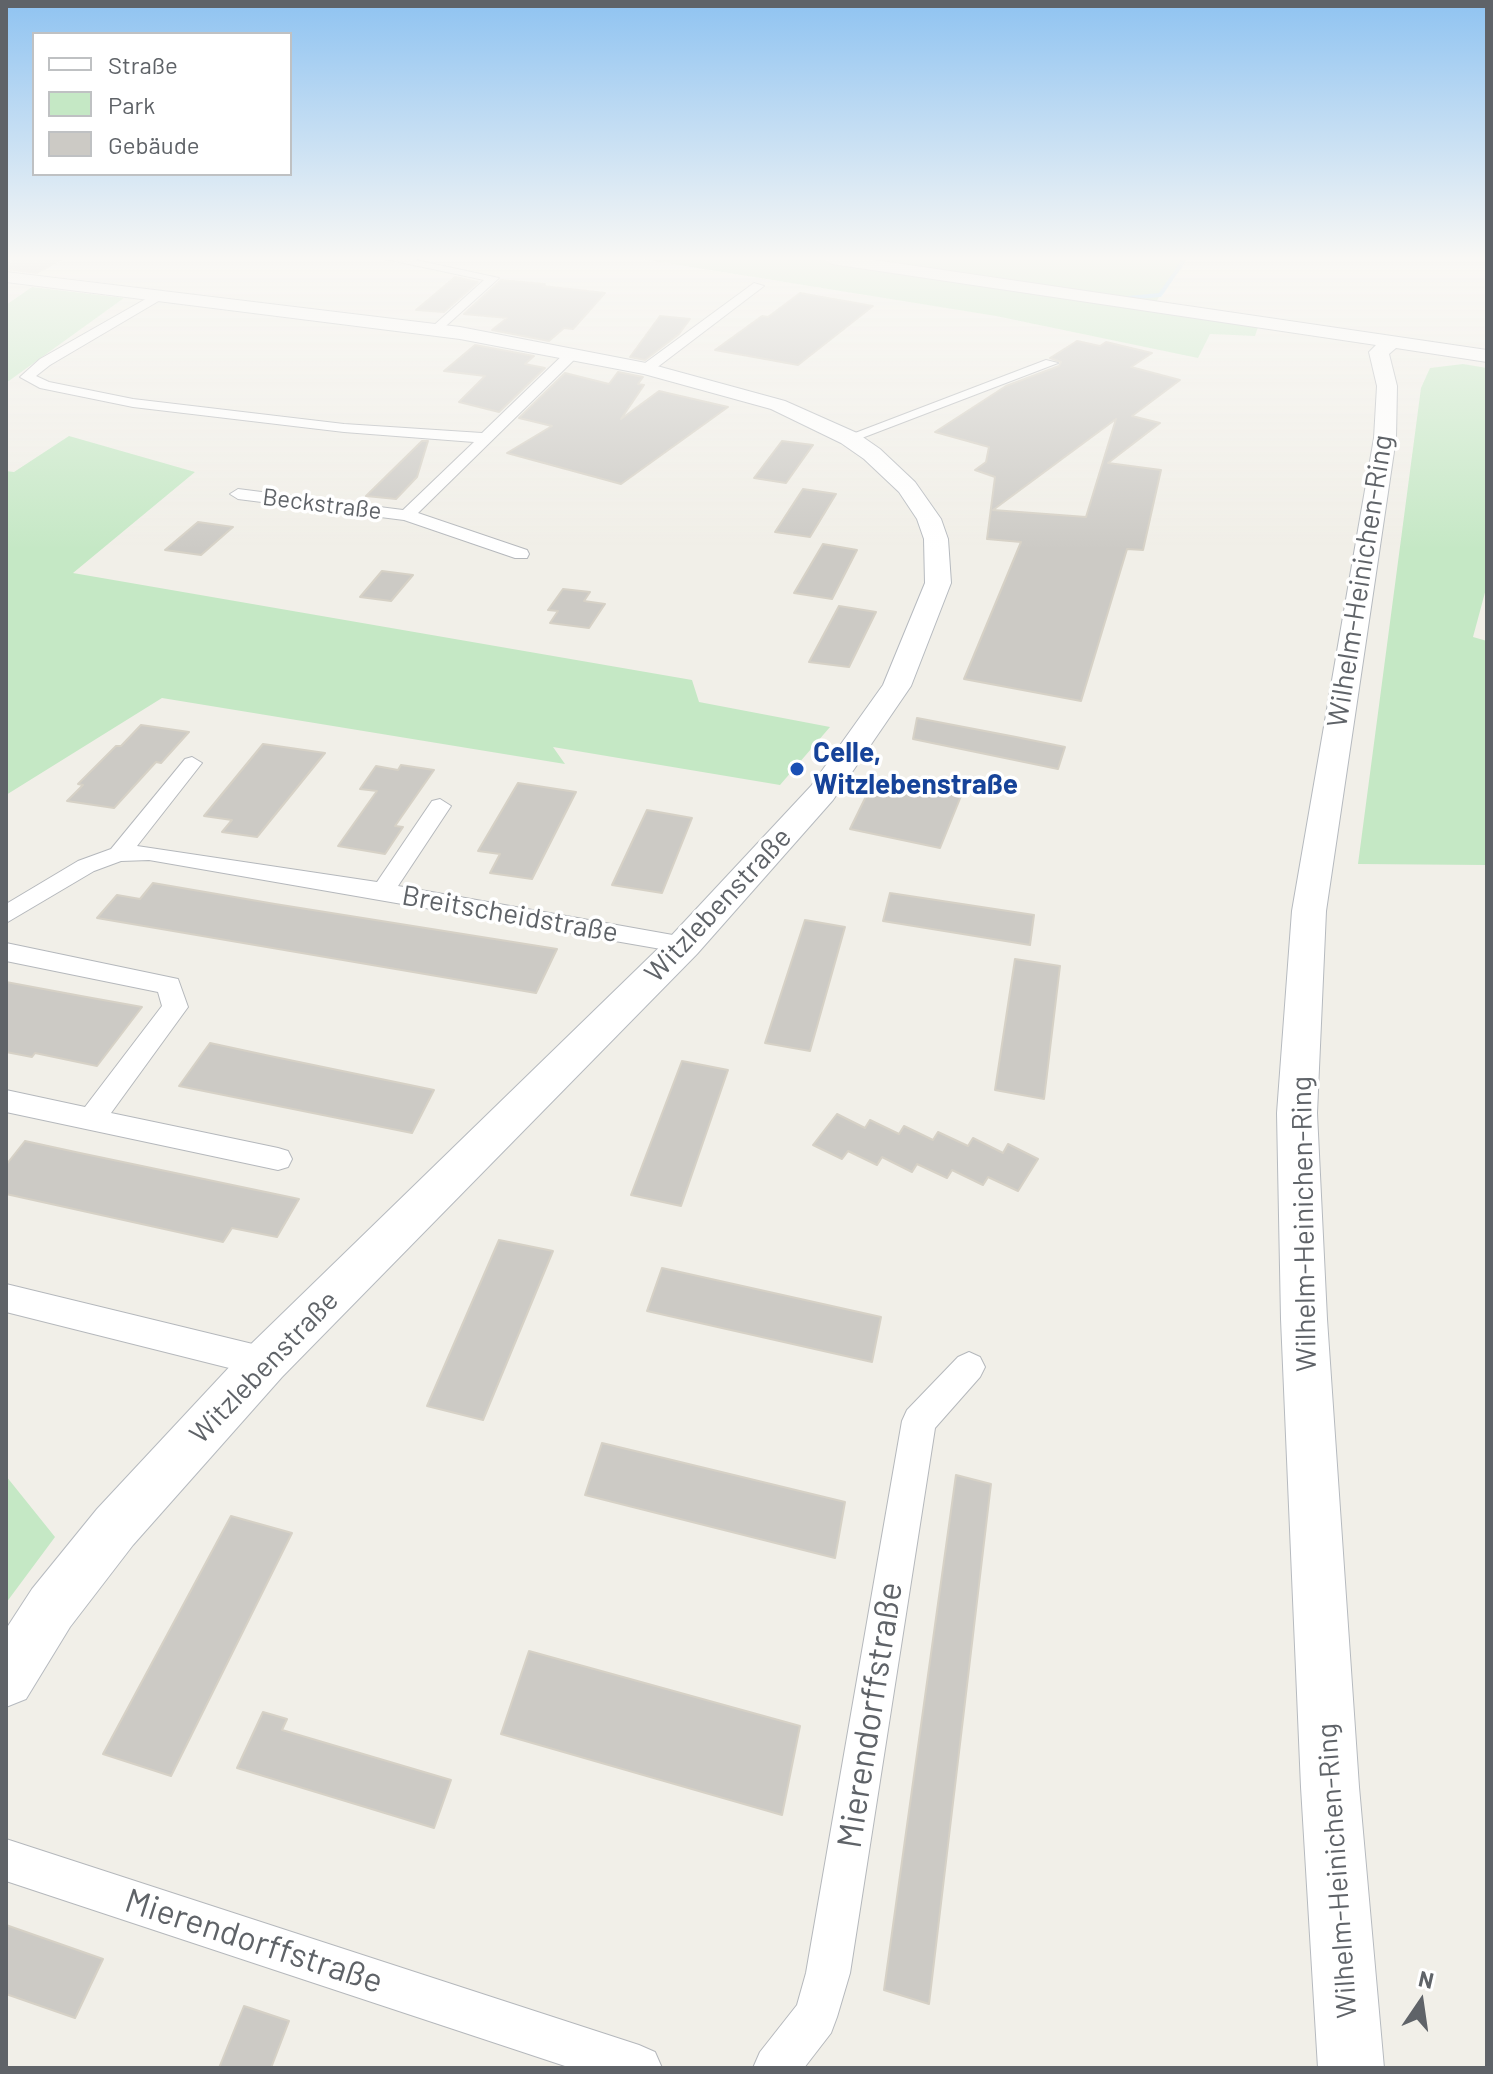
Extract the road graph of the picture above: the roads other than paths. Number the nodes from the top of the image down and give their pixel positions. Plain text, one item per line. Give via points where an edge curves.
1 (56, 356) edge
2 (570, 356) edge
3 (586, 356) edge
4 (664, 356) edge
5 (1361, 356) edge
6 (1399, 356) edge
7 (1487, 358) edge
8 (1051, 363) dead end
9 (646, 369) junction
10 (1386, 375) junction
11 (484, 438) junction
12 (849, 438) junction
13 (238, 494) dead end
14 (407, 515) junction
15 (521, 554) dead end
16 (192, 763) dead end
17 (440, 806) dead end
18 (119, 854) junction
19 (383, 891) junction
20 (6, 915) edge
21 (684, 945) junction
22 (6, 952) edge
23 (6, 1101) edge
24 (91, 1119) junction
25 (278, 1159) dead end
26 (6, 1298) edge
27 (265, 1362) junction
28 (969, 1367) dead end
29 (6, 1679) edge
30 (6, 1860) edge
31 (639, 2068) edge
32 (776, 2068) edge
33 (1351, 2068) edge

1 - 11 street via 27,377 67,391 133,403
2 - 11 street, Beckstraße
3 - 9 main road, Witzlebenstraße
4 - 9 street
5 - 10 main road
6 - 10 main road, Wilhelm-Heinichen-Ring
7 - 10 main road via 1430,360
8 - 12 street
9 - 12 main road, Witzlebenstraße via 778,405
10 - 33 main road, Wilhelm-Heinichen-Ring via 1385,438 1309,911 1297,1113 1329,1771
11 - 14 street, Beckstraße
12 - 21 main road, Witzlebenstraße via 907,487 929,519 936,539 938,583 884,707 822,793
13 - 14 street, Beckstraße
14 - 15 street, Beckstraße
16 - 18 street, Breitscheidstraße
17 - 19 street, Breitscheidstraße
18 - 19 street, Breitscheidstraße via 149,853
18 - 20 street, Breitscheidstraße via 86,866
19 - 21 street, Breitscheidstraße
21 - 27 main road, Witzlebenstraße
22 - 24 street via 169,985 175,1007
23 - 24 street
24 - 25 street
26 - 27 street
27 - 29 main road, Witzlebenstraße via 115,1527 51,1608
28 - 32 street, Mierendorffstraße via 919,1421 828,1973 815,2017
30 - 31 street, Mierendorffstraße

